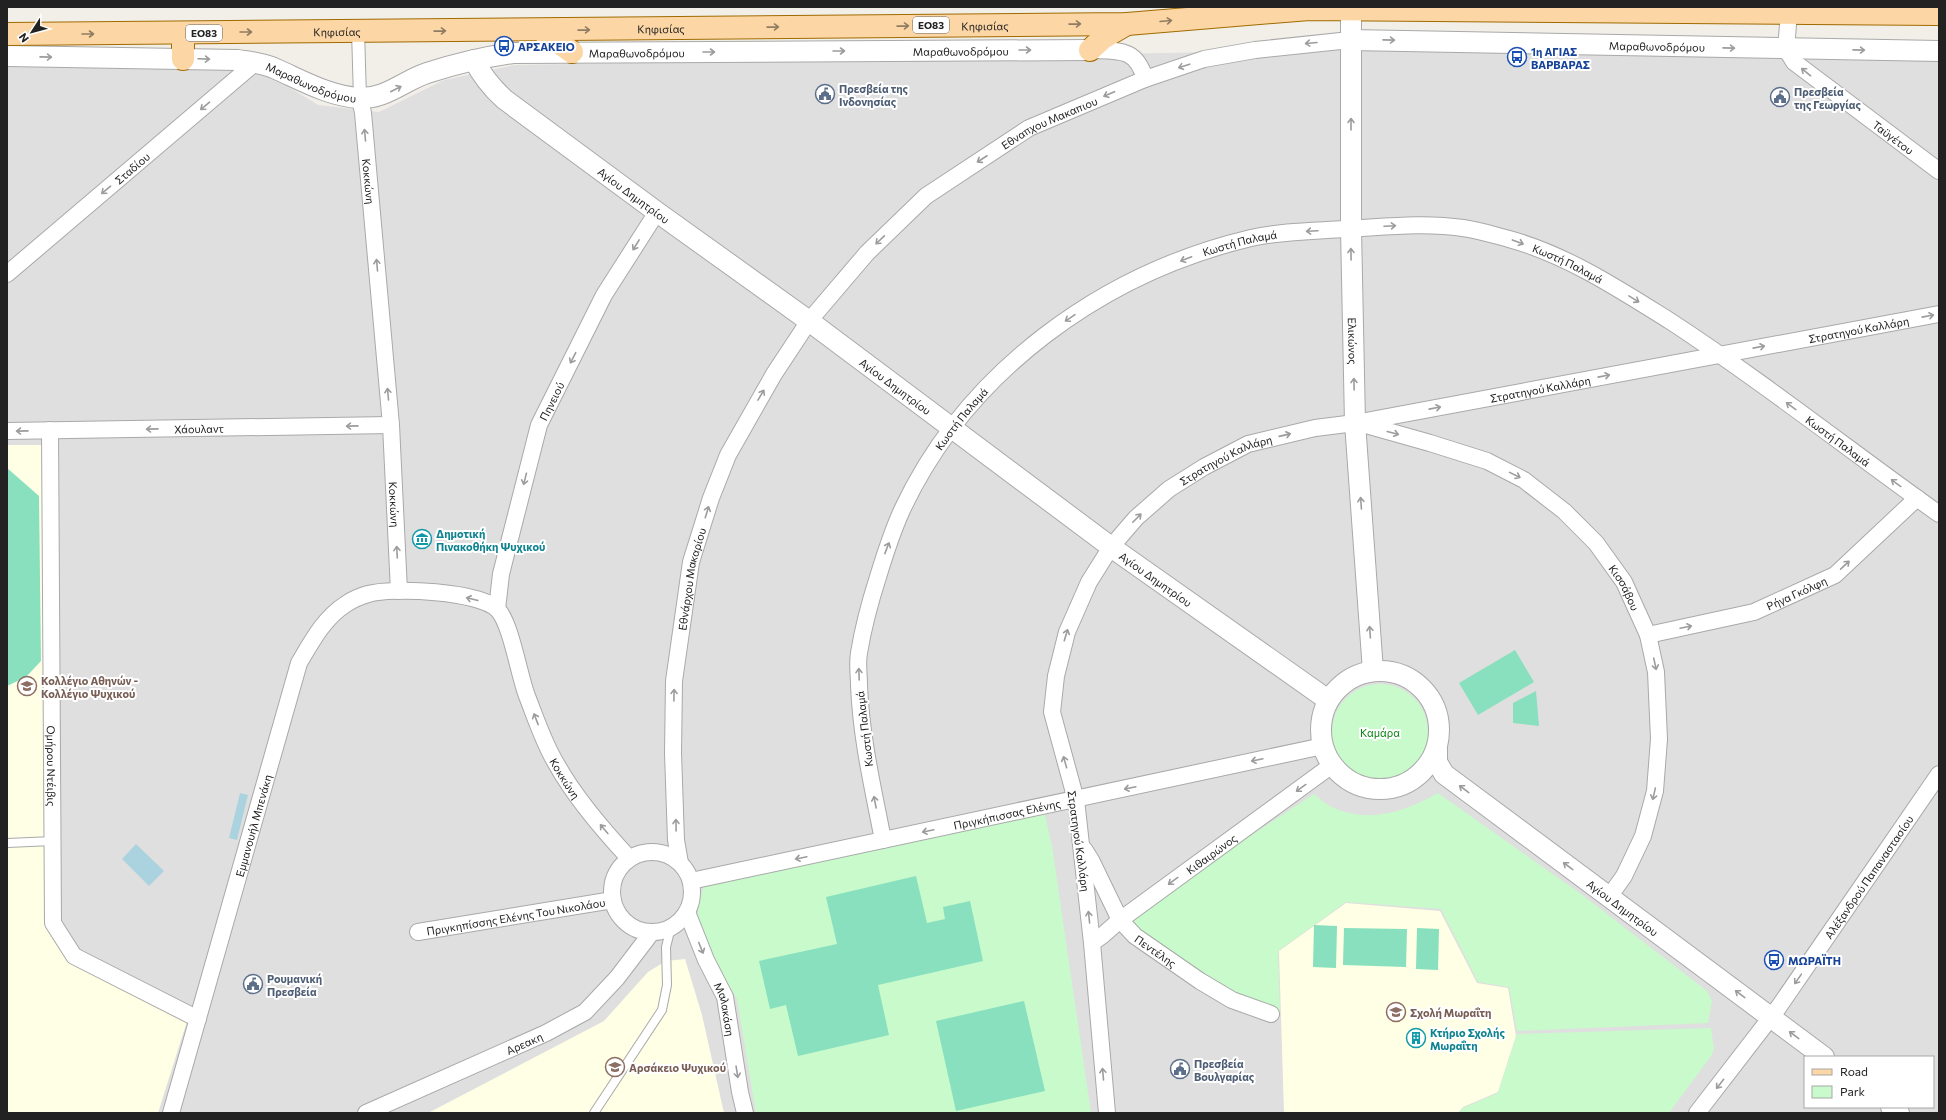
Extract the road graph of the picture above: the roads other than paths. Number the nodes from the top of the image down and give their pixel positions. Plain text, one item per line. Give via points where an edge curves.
1 (1351, 10) junction
2 (1789, 12) junction
3 (1939, 14) edge
4 (1127, 24) junction
5 (542, 30) junction
6 (358, 31) junction
7 (183, 33) junction
8 (7, 34) edge
9 (1350, 40) junction
10 (1786, 49) junction
11 (1090, 50) junction
12 (1939, 51) edge
13 (572, 52) junction
14 (7, 56) edge
15 (183, 59) junction
16 (474, 60) junction
17 (256, 62) junction
18 (1145, 78) junction
19 (360, 98) junction
20 (1939, 171) edge
21 (657, 212) junction
22 (1351, 229) junction
23 (7, 274) edge
24 (1939, 314) edge
25 (809, 321) junction
26 (1721, 354) junction
27 (1355, 422) junction
28 (391, 425) junction
29 (952, 427) junction
30 (50, 430) junction
31 (7, 431) edge
32 (1916, 498) junction
33 (1939, 514) edge
34 (1111, 547) junction
35 (398, 591) junction
36 (497, 609) junction
37 (1648, 635) junction
38 (1373, 671) junction
39 (1328, 700) junction
40 (1323, 746) junction
41 (1437, 749) junction
42 (1332, 765) junction
43 (1939, 774) edge
44 (1076, 800) junction
45 (883, 840) junction
46 (53, 841) junction
47 (7, 843) edge
48 (1081, 845) junction
49 (630, 858) junction
50 (680, 863) junction
51 (691, 881) junction
52 (1609, 897) junction
53 (613, 900) junction
54 (687, 912) junction
55 (1120, 920) junction
56 (671, 927) junction
57 (418, 932) dead end
58 (652, 932) junction
59 (1092, 943) junction
60 (1271, 1014) dead end
61 (1771, 1018) junction
62 (198, 1020) junction
63 (1823, 1056) edge
64 (171, 1113) edge
65 (366, 1113) edge
66 (594, 1113) edge
67 (745, 1113) edge
68 (1107, 1113) edge
69 (1697, 1113) edge

1 - 2 main road, Κηφισίας / ΕΟ83
4 -> 1 main road, Κηφισίας / ΕΟ83 via 1309,9
1 - 9 street, Ελικώνος
2 - 3 main road, Κηφισίας / ΕΟ83
2 - 10 street
5 -> 4 main road, Κηφισίας / ΕΟ83
4 - 11 main road via 1103,38
6 -> 5 main road, Κηφισίας / ΕΟ83
5 - 13 main road
7 -> 6 main road, Κηφισίας / ΕΟ83
6 - 19 street, Κοκκώνη
8 -> 7 main road, Κηφισίας / ΕΟ83
7 - 15 main road
9 -> 10 street, Μαραθωνοδρόμου
9 -> 18 street, Εθναπχου Μακαπιου via 1263,49 1212,58
22 -> 9 street, Ελικώνος
10 -> 12 street, Μαραθωνοδρόμου
20 -> 10 street, Ταϋγέτου via 1808,74 1794,62
13 -> 11 street, Μαραθωνοδρόμου
11 - 18 street, Μαραθωνοδρόμου via 1122,51 1130,54 1142,68
13 - 16 street, Μαραθωνοδρόμου via 513,53
14 -> 15 street, Μαραθωνοδρόμου
15 -> 17 street, Μαραθωνοδρόμου
19 -> 16 street, Μαραθωνοδρόμου via 387,94 425,74
16 - 21 street, Αγίου Δημητρίου via 488,83 504,100
17 - 19 street, Μαραθωνοδρόμου via 318,89
17 -> 23 street, Σταδίου
18 -> 25 street, Εθναπχου Μακαπιου via 1029,128 926,196 867,253
28 -> 19 street, Κοκκώνη
21 - 25 street, Αγίου Δημητρίου
21 -> 36 street, Πηνειού via 604,295 539,425 501,574
22 -> 26 street, Κωστή Παλαμά via 1416,225 1465,228 1512,240 1572,262
27 -> 22 street, Ελικώνος
22 -> 29 street, Κωστή Παλαμά via 1290,232 1252,238 1144,275 1094,302 1026,350 978,396
26 -> 24 street, Στρατηγού Καλλάρη
25 - 29 street, Αγίου Δημητρίου
50 -> 25 street, Εθνάρχου Μακαρίου via 676,840 672,753 674,682 691,562 711,498 728,455 774,374
27 -> 26 street, Στρατηγού Καλλάρη
32 -> 26 street, Κωστή Παλαμά
34 -> 27 street, Στρατηγού Καλλάρη via 1136,518 1169,490 1204,467 1248,444 1315,428
27 -> 37 street, Κισσάβου via 1486,461 1524,480 1564,511 1596,543 1624,582
38 -> 27 street, Ελικώνος
28 -> 30 street, Χάουλαντ
35 -> 28 street, Κοκκώνη
29 - 34 street, Αγίου Δημητρίου
45 -> 29 street, Κωστή Παλαμά via 865,754 860,713 858,657 870,601 902,510
30 -> 31 street, Χάουλαντ
30 - 46 street, Ομήρου Ντέιβις
32 - 33 street, Κωστή Παλαμά
37 -> 32 street, Ρήγα Γκόλφη via 1754,612 1835,574
34 - 39 street, Αγίου Δημητρίου
44 -> 34 street, Στρατηγού Καλλάρη via 1052,712 1056,676 1067,632 1089,582
36 -> 35 street via 451,594
35 - 62 street, Εμμανουήλ Μπενάκη via 368,594 346,604 330,617 316,634 299,663
49 -> 36 street, Κοκκώνη via 571,788 556,765 526,694 508,631
37 -> 52 street, Κισσάβου via 1656,672 1659,739 1655,791 1643,836 1624,876
38 - 39 street via 1355,676 1340,686
38 - 41 street via 1402,675 1426,692 1434,705 1438,720
39 - 40 street via 1321,730
40 - 42 street
40 -> 44 street, Πριγκήπισσας Ελένης
41 - 42 street via 1421,774 1396,788 1382,790 1354,784
52 -> 41 street, Αγίου Δημητρίου via 1444,774 1437,762
42 -> 55 street, Κιθαιρώνος
43 -> 61 street, Αλέξανδρού Παπαναστασίου
44 -> 45 street, Πριγκήπισσας Ελένης
44 - 48 street, Στρατηγού Καλλάρη
45 -> 51 street, Πριγκήπισσας Ελένης
46 - 47 lane
46 - 62 street, Ομήρου Ντέιβις via 53,923 74,956
48 - 55 street, Πεντέλης
59 -> 48 street, Στρατηγού Καλλάρη
49 - 50 street via 642,853 656,852 669,855
49 - 53 street via 618,869 612,884
50 - 51 street
51 - 54 street via 692,897
61 -> 52 street, Αγίου Δημητρίου
53 - 57 street, Πριγκηπίσσης Ελένης Του Νικολάου
53 - 58 street via 618,913 627,923 639,930
54 - 56 street
54 -> 67 street, Μαλακάση via 706,960 725,997
55 - 59 street, Κιθαιρώνος
55 - 60 street, Πεντέλης via 1135,936 1200,981 1232,1000
56 - 58 street
56 - 66 lane via 666,948 667,985 662,1010
58 - 65 street, Αρεακη via 617,978 585,1012
68 -> 59 street, Στρατηγού Καλλάρη
63 -> 61 street, Αγίου Δημητρίου
61 -> 69 street, Αλέξανδρού Παπαναστασίου
62 - 64 street, Εμμανουήλ Μπενάκη

